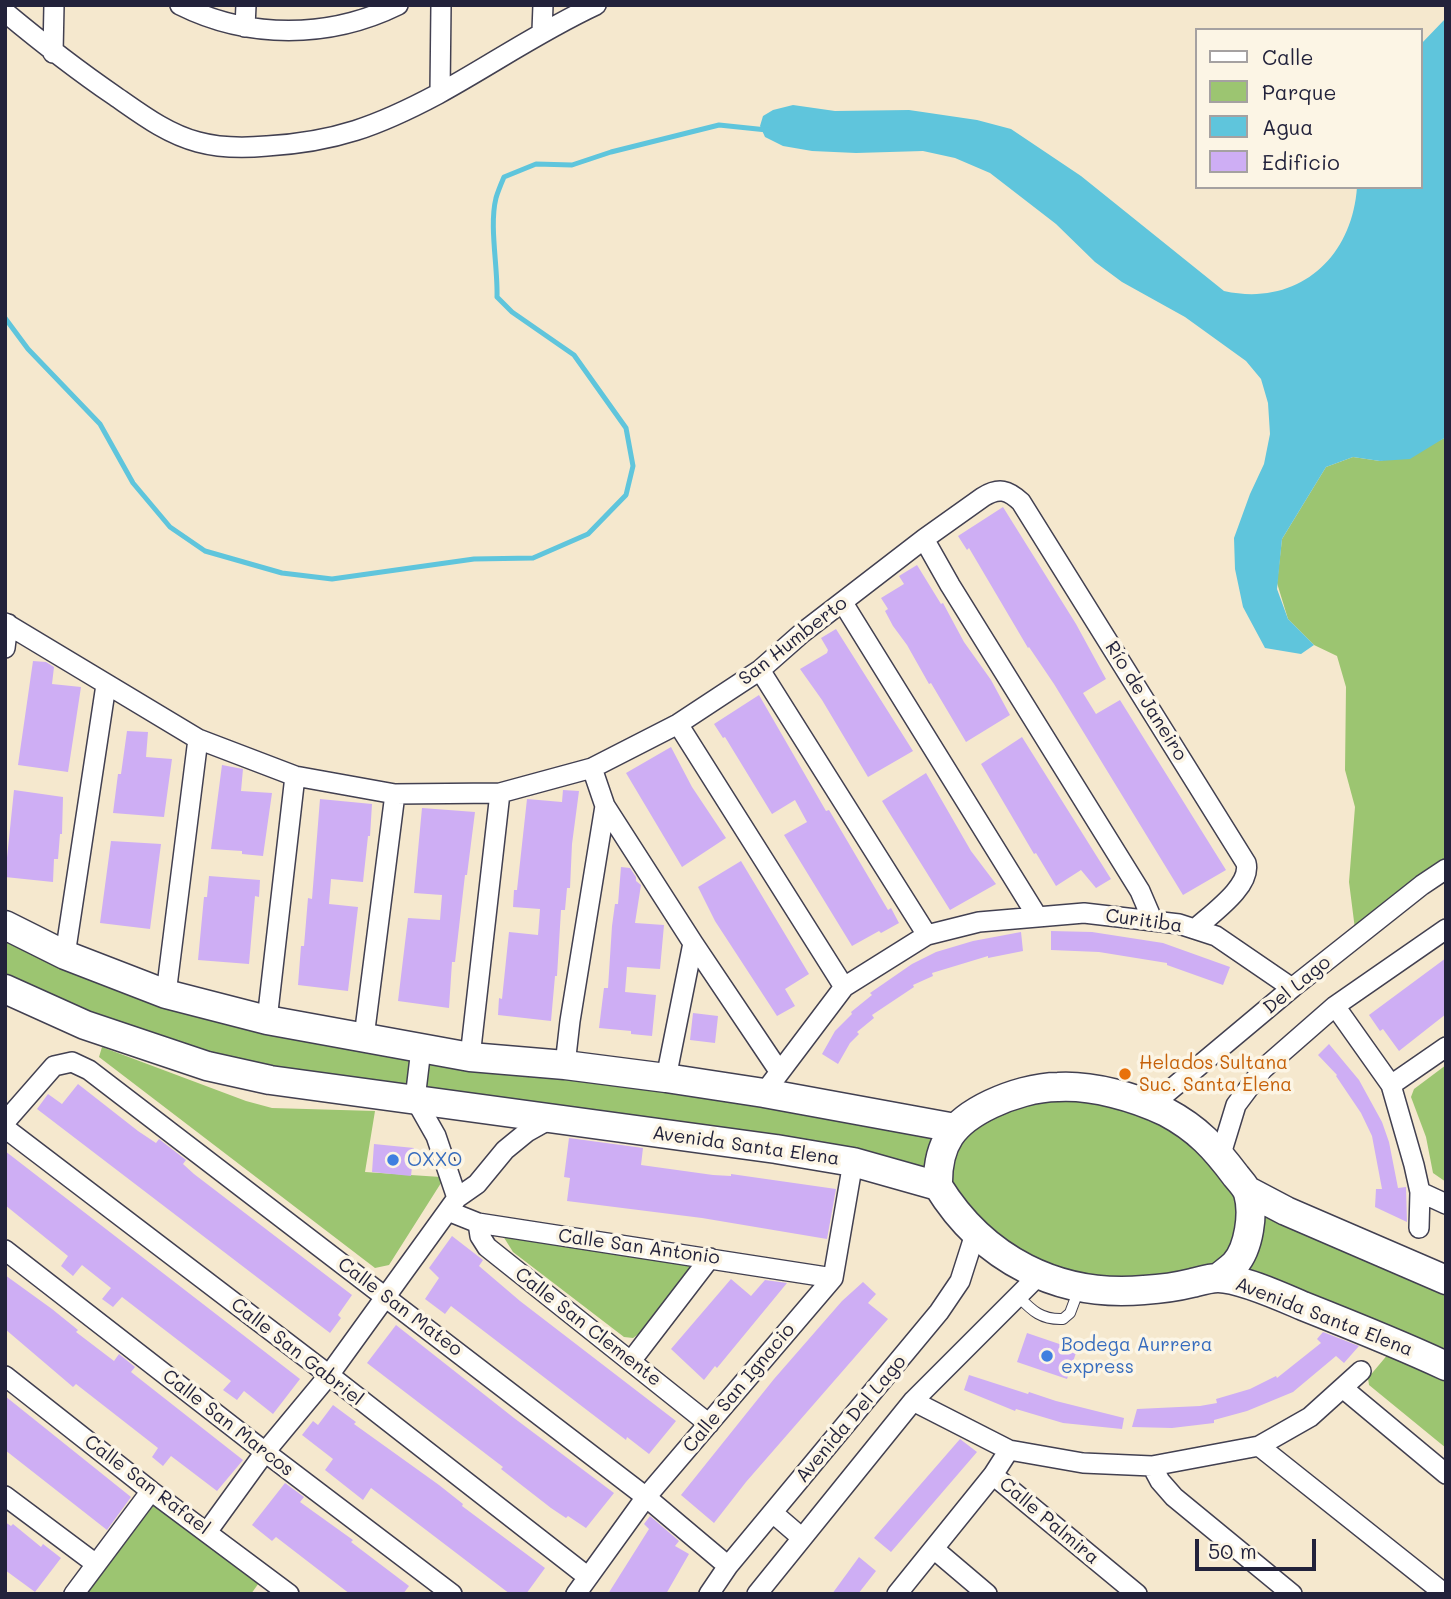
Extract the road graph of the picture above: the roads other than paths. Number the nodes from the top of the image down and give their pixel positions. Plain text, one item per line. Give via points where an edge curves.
1 (54, 5) edge
2 (180, 5) edge
3 (246, 5) edge
4 (398, 5) edge
5 (441, 5) edge
6 (543, 5) edge
7 (596, 5) edge
8 (5, 12) edge
9 (344, 15) edge
10 (245, 27) junction
11 (542, 31) junction
12 (54, 53) junction
13 (440, 93) junction
14 (983, 497) joint
15 (923, 539) junction
16 (843, 603) junction
17 (7, 624) edge
18 (5, 648) edge
19 (760, 670) junction
20 (106, 685) junction
21 (678, 724) junction
22 (198, 740) junction
23 (592, 768) junction
24 (295, 776) junction
25 (500, 793) junction
26 (395, 794) junction
27 (605, 806) junction
28 (1446, 869) edge
29 (1037, 916) junction
30 (1152, 919) junction
31 (5, 925) edge
32 (1195, 929) junction
33 (1446, 929) edge
34 (927, 935) junction
35 (693, 943) junction
36 (65, 955) junction
37 (844, 987) junction
38 (1292, 988) junction
39 (5, 989) edge
40 (166, 994) junction
41 (1335, 1006) junction
42 (267, 1020) junction
43 (364, 1037) junction
44 (1446, 1047) edge
45 (421, 1049) junction
46 (470, 1057) junction
47 (565, 1066) junction
48 (666, 1078) junction
49 (771, 1082) junction
50 (1391, 1085) junction
51 (415, 1099) junction
52 (1152, 1106) junction
53 (552, 1118) junction
54 (5, 1122) edge
55 (5, 1128) edge
56 (956, 1128) junction
57 (1221, 1154) junction
58 (853, 1162) junction
59 (938, 1186) junction
60 (1248, 1191) junction
61 (1420, 1192) junction
62 (452, 1204) junction
63 (1446, 1204) edge
64 (478, 1223) junction
65 (1419, 1228) dead end
66 (975, 1234) junction
67 (5, 1250) edge
68 (710, 1258) junction
69 (1039, 1275) junction
70 (833, 1278) junction
71 (1218, 1278) junction
72 (1446, 1280) edge
73 (1080, 1287) junction
74 (386, 1296) junction
75 (1018, 1296) junction
76 (631, 1361) junction
77 (1446, 1366) edge
78 (1361, 1371) dead end
79 (329, 1375) junction
80 (5, 1376) edge
81 (1344, 1389) junction
82 (913, 1401) junction
83 (709, 1424) junction
84 (1259, 1447) junction
85 (1009, 1450) junction
86 (265, 1452) junction
87 (1152, 1466) junction
88 (1446, 1474) edge
89 (993, 1475) junction
90 (152, 1491) junction
91 (5, 1496) edge
92 (646, 1497) junction
93 (773, 1513) junction
94 (207, 1532) junction
95 (802, 1538) junction
96 (933, 1549) junction
97 (96, 1564) junction
98 (729, 1566) junction
99 (588, 1577) junction
100 (267, 1587) edge
101 (74, 1594) edge
102 (289, 1594) edge
103 (452, 1594) edge
104 (576, 1594) edge
105 (709, 1594) edge
106 (757, 1594) edge
107 (897, 1594) edge
108 (987, 1594) edge
109 (1137, 1594) edge
110 (1292, 1594) edge
111 (1445, 1594) edge

1 - 12 street
2 - 10 street
3 - 10 street
4 - 9 street via 370,17
5 - 13 street
6 - 11 street
7 - 11 street
8 - 12 street
9 - 10 street via 295,31
11 - 13 street
12 - 13 street via 155,124 199,142 245,148 334,138 384,121
14 - 15 street, San Humberto
14 - 32 street, Río de Janeiro via 1000,490 1021,502 1246,863 1247,876 1239,888
15 - 16 street, San Humberto
15 - 30 street via 1140,891
16 - 19 street, San Humberto
16 - 29 street
17 - 18 street
17 - 20 street, San Humberto
19 - 21 street, San Humberto
19 - 34 street
20 - 22 street, San Humberto
20 - 36 street
21 - 23 street, San Humberto
21 - 37 street
22 - 24 street, San Humberto
22 - 40 street
23 - 25 street, San Humberto
23 - 27 street
24 - 26 street, San Humberto
24 - 42 street
25 - 26 street, San Humberto
25 - 46 street
26 - 43 street
27 - 35 street
27 - 47 street
28 - 38 street, Del Lago
29 - 30 street, Curitiba via 1084,913
29 - 34 street, Curitiba via 979,922
30 - 32 street, Curitiba
31 - 36 street
32 - 38 street, Curitiba via 1216,936
33 - 41 street
34 - 37 street, Curitiba
35 - 48 street
35 - 49 street
36 - 40 street
37 - 49 street
38 - 52 street, Del Lago
39 - 51 street, Avenida Santa Elena via 85,1025 207,1066 270,1080
40 - 42 street
41 - 50 street
41 - 57 street via 1263,1069 1236,1105
42 - 43 street
43 - 45 street
44 - 50 street
45 - 46 street
45 - 51 street
46 - 47 street
47 - 48 street
48 - 49 street
49 - 56 street
50 - 61 street
51 - 53 street, Avenida Santa Elena
51 - 62 street via 436,1136
52 - 56 street via 1087,1089 1057,1087 997,1101 969,1114
52 - 57 street via 1194,1130
53 - 58 street, Avenida Santa Elena
53 - 62 street via 505,1150 477,1184
54 - 74 street, Calle San Mateo via 54,1066 72,1062 89,1070
55 - 79 street, Calle San Gabriel
56 - 59 street via 937,1164
57 - 60 street
58 - 59 street, Avenida Santa Elena
58 - 70 street
59 - 66 street, Avenida Santa Elena
60 - 71 street via 1251,1218 1245,1243 1236,1262
60 - 72 street
61 - 63 street
61 - 65 street
62 - 64 street, Calle San Antonio
62 - 74 street
64 - 68 street, Calle San Antonio
64 - 76 street, Calle San Clemente via 487,1247
66 - 69 street, Avenida Santa Elena
66 - 93 street, Avenida Del Lago via 960,1281 939,1312
67 - 86 street, Calle San Marcos
68 - 70 street, Calle San Antonio
68 - 76 street
69 - 73 street, Avenida Santa Elena
69 - 75 street, Avenida Del Lago
70 - 83 street, Calle San Ignacio
71 - 73 street, Avenida Santa Elena via 1141,1291
71 - 77 street, Avenida Santa Elena via 1259,1287
73 - 75 lane via 1063,1319 1042,1317
74 - 79 street
74 - 92 street, Calle San Mateo
75 - 82 street, Avenida Del Lago
76 - 83 street, Calle San Clemente
78 - 81 street
79 - 86 street
79 - 99 street, Calle San Gabriel
80 - 90 street, Calle San Rafael
81 - 84 street via 1310,1417
81 - 88 street
82 - 85 street
82 - 95 street, Avenida Del Lago
83 - 92 street, Calle San Ignacio
84 - 87 street
84 - 111 street
85 - 87 street via 1083,1463
85 - 89 street
86 - 94 street
86 - 103 street, Calle San Marcos
87 - 110 street via 1174,1497
89 - 96 street
89 - 109 street, Calle Palmira
90 - 94 street, Calle San Rafael
90 - 97 street
91 - 97 street
92 - 98 street, Calle San Mateo
92 - 99 street, Calle San Ignacio
93 - 95 street
93 - 98 street, Avenida Del Lago
94 - 100 street, Calle San Rafael
95 - 106 street, Avenida Del Lago
96 - 107 street
96 - 108 street
97 - 101 street
98 - 105 street, Avenida Del Lago
99 - 104 street, Calle San Ignacio
100 - 102 street, Calle San Rafael

